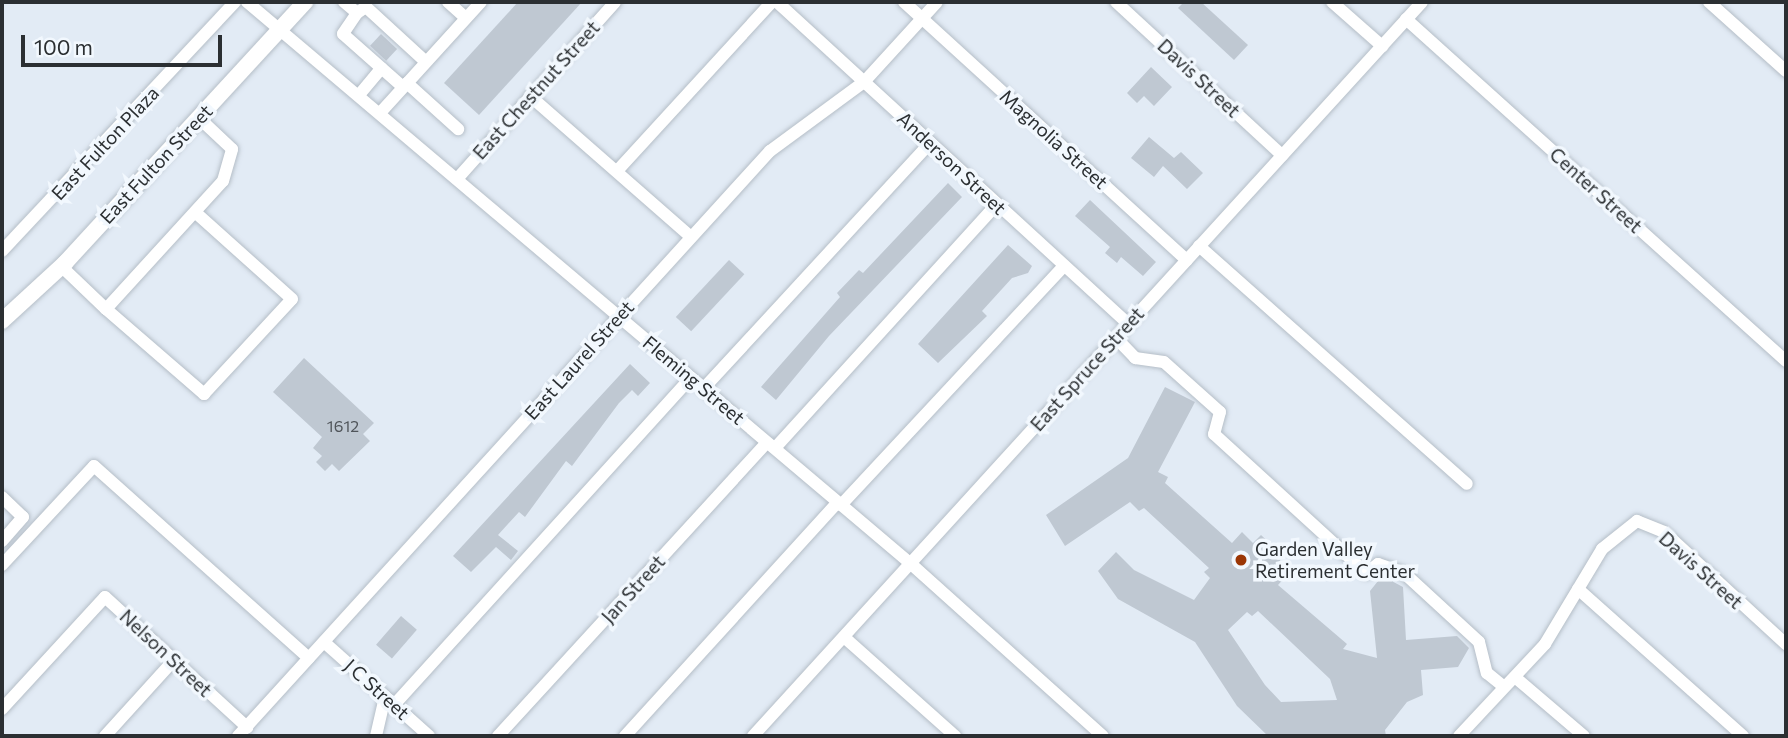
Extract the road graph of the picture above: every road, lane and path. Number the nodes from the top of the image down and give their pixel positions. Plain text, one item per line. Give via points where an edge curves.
1 (235, 2) edge
2 (247, 2) edge
3 (305, 2) edge
4 (448, 2) edge
5 (481, 2) edge
6 (615, 2) edge
7 (775, 2) edge
8 (904, 2) edge
9 (937, 2) edge
10 (1116, 2) edge
11 (1332, 2) edge
12 (1422, 2) edge
13 (1709, 2) edge
14 (347, 3) edge
15 (357, 13) junction
16 (466, 18) junction
17 (922, 18) junction
18 (1406, 19) junction
19 (281, 29) junction
20 (1382, 46) junction
21 (426, 62) junction
22 (382, 68) junction
23 (1786, 71) edge
24 (864, 82) junction
25 (405, 85) junction
26 (359, 95) junction
27 (530, 96) junction
28 (380, 113) junction
29 (199, 118) junction
30 (458, 129) dead end
31 (930, 143) junction
32 (1282, 155) junction
33 (617, 171) junction
34 (457, 179) junction
35 (996, 205) junction
36 (195, 212) junction
37 (691, 237) junction
38 (1199, 246) junction
39 (2, 251) edge
40 (1186, 260) junction
41 (61, 266) junction
42 (1063, 266) junction
43 (106, 309) junction
44 (619, 316) junction
45 (2, 321) edge
46 (1128, 324) junction
47 (1116, 338) junction
48 (1786, 361) edge
49 (691, 377) junction
50 (704, 388) junction
51 (771, 445) junction
52 (1466, 484) dead end
53 (2, 497) edge
54 (840, 503) junction
55 (2, 541) edge
56 (910, 563) junction
57 (2, 565) edge
58 (1578, 589) junction
59 (844, 637) junction
60 (324, 642) junction
61 (1786, 644) edge
62 (309, 658) junction
63 (174, 660) junction
64 (1516, 678) junction
65 (1504, 687) junction
66 (390, 701) junction
67 (2, 709) edge
68 (243, 731) edge
69 (756, 735) edge
70 (105, 736) edge
71 (376, 736) edge
72 (429, 736) edge
73 (498, 736) edge
74 (625, 736) edge
75 (954, 736) edge
76 (1103, 736) edge
77 (1459, 736) edge
78 (1584, 736) edge
79 (1743, 736) edge

1 - 39 street, East Fulton Plaza
2 - 19 street, Fleming Street
3 - 19 main road, East Fulton Street
4 - 16 street
5 - 16 street
6 - 27 street, East Chestnut Street
7 - 24 street, Anderson Street
7 - 33 street
8 - 17 street, Magnolia Street
9 - 17 street, East Laurel Street
10 - 32 street, Davis Street
11 - 20 street
12 - 18 street, East Spruce Street
13 - 23 street
14 - 15 street
15 - 21 street via 366,7
15 - 22 street via 343,34
16 - 21 street
17 - 24 street, East Laurel Street
17 - 40 street, Magnolia Street
18 - 20 street, East Spruce Street
18 - 48 street, Center Street
19 - 26 street, Fleming Street
19 - 29 main road, East Fulton Street
20 - 32 street, East Spruce Street
21 - 25 street
22 - 25 street
22 - 26 street
24 - 31 street, Anderson Street
24 - 37 street, East Laurel Street via 770,151
25 - 28 street
25 - 30 street
26 - 28 street, Fleming Street
27 - 33 street
27 - 34 street, East Chestnut Street
28 - 34 street, Fleming Street
29 - 36 street via 232,149 223,180
29 - 41 main road, East Fulton Street
31 - 35 street, Anderson Street
31 - 50 street
32 - 38 street, East Spruce Street
33 - 37 street
34 - 44 street, Fleming Street
35 - 42 street, Anderson Street
35 - 51 street, Jan Street
36 - 43 street
36 - 43 street via 292,299 204,394
37 - 44 street, East Laurel Street
38 - 40 street, East Spruce Street
38 - 52 street
40 - 46 street, East Spruce Street
41 - 43 street
41 - 45 main road, East Fulton Street
42 - 46 street, Anderson Street
42 - 54 street
44 - 49 street, Fleming Street
44 - 60 street, East Laurel Street
46 - 47 street, East Spruce Street
47 - 56 street, East Spruce Street
47 - 65 street via 1135,358 1164,362 1220,412 1214,434 1366,573 1378,564 1404,573 1479,642 1488,673
49 - 50 street, Fleming Street
49 - 66 street
50 - 51 street, Fleming Street
51 - 54 street, Fleming Street
51 - 73 street, Jan Street
53 - 55 street via 23,517
54 - 56 street, Fleming Street
54 - 74 street
56 - 59 street, East Spruce Street
56 - 76 street, Fleming Street
57 - 62 street via 94,466
58 - 61 street, Davis Street via 1602,550 1637,521 1664,532
58 - 64 street, Davis Street via 1545,644
58 - 79 street
59 - 69 street, East Spruce Street
59 - 75 street
60 - 62 street, East Laurel Street
60 - 66 street, J C Street
62 - 68 street, East Laurel Street
63 - 67 street, Nelson Street via 105,597
63 - 68 street, Nelson Street
63 - 70 street
64 - 65 street, Davis Street
64 - 78 street
65 - 77 street, Davis Street
66 - 71 street
66 - 72 street, J C Street

